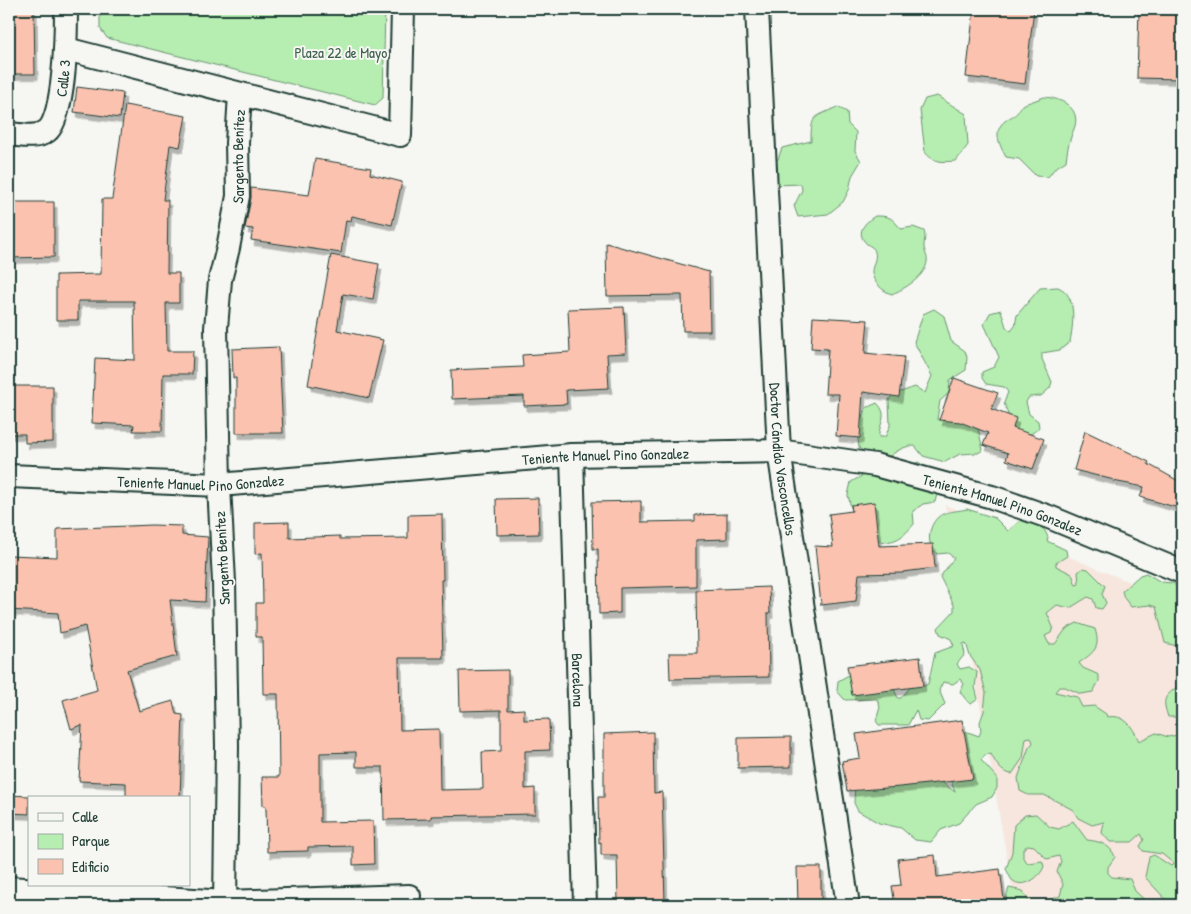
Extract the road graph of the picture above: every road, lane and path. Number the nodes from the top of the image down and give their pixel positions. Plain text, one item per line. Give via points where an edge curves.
1 (66, 9) edge
2 (403, 9) edge
3 (757, 9) edge
4 (66, 49) junction
5 (240, 94) junction
6 (9, 134) edge
7 (779, 450) junction
8 (572, 455) junction
9 (9, 476) edge
10 (219, 485) junction
11 (1182, 572) edge
12 (9, 888) edge
13 (409, 896) dead end
14 (225, 903) edge
15 (585, 905) edge
16 (848, 905) edge

1 - 4 street, Calle 3
2 - 5 street via 400,135
3 - 7 street, Doctor Cándido Vasconcellos
4 - 5 street
4 - 6 street, Calle 3 via 57,114 48,130 34,136
5 - 10 street, Sargento Benítez via 238,196 220,280 216,328
7 - 8 street, Teniente Manuel Pino Gonzalez
7 - 11 street, Teniente Manuel Pino Gonzalez via 875,466 992,497
7 - 16 street, Doctor Cándido Vasconcellos
8 - 10 street, Teniente Manuel Pino Gonzalez
8 - 15 street, Barcelona
9 - 10 street, Teniente Manuel Pino Gonzalez
10 - 14 street, Sargento Benítez via 227,736
12 - 14 street
13 - 14 street

